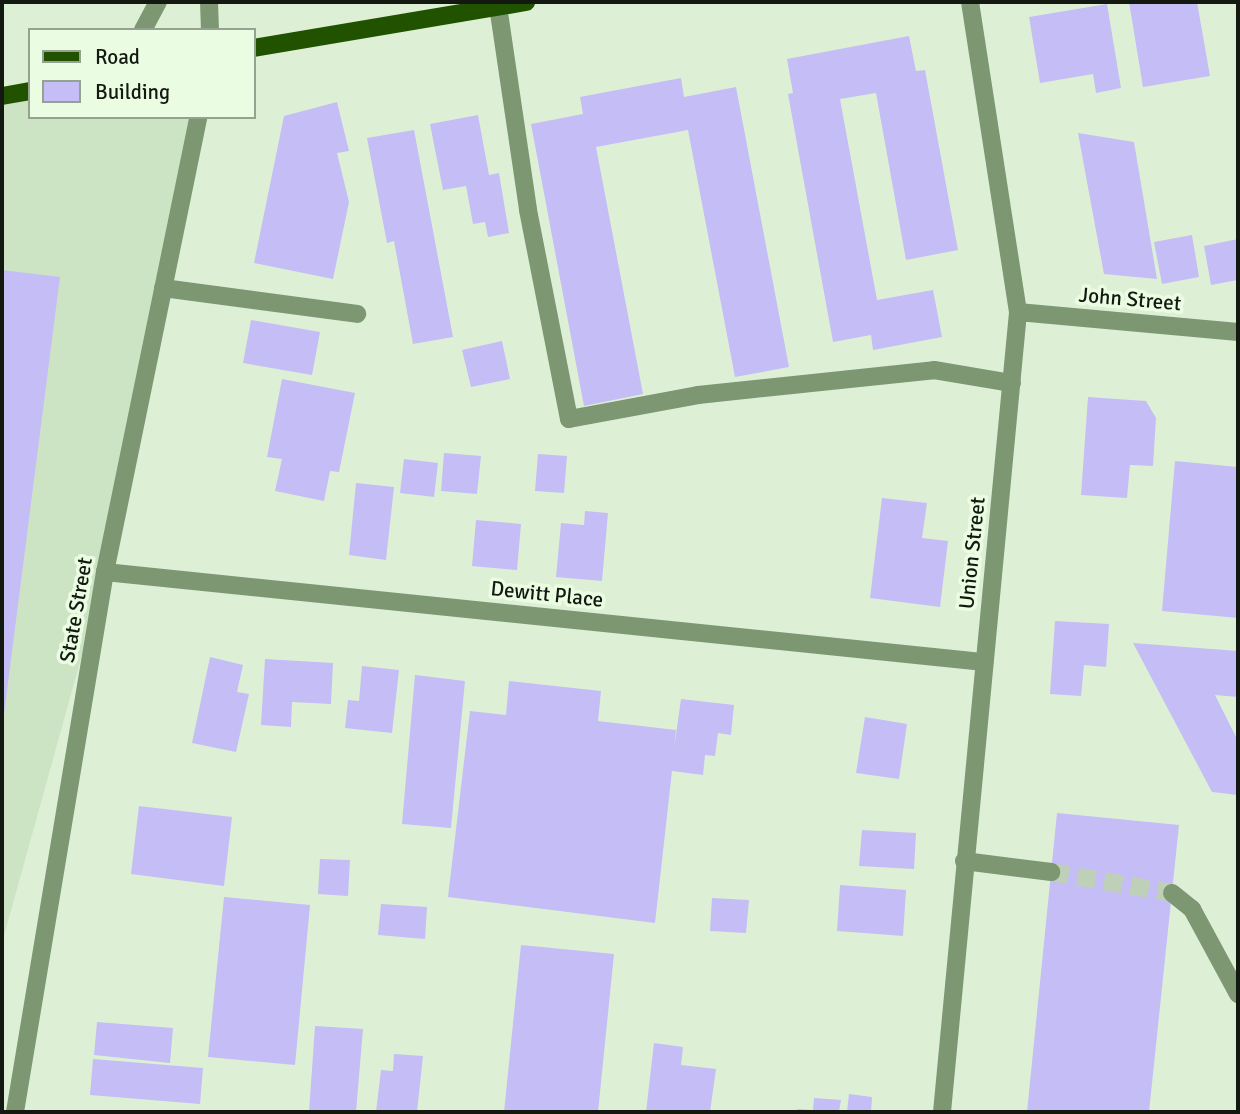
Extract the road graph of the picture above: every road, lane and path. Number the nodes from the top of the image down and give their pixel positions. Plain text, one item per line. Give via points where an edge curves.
1 (158, 2) edge
2 (209, 2) edge
3 (526, 2) edge
4 (970, 2) edge
5 (498, 6) junction
6 (144, 28) edge
7 (210, 28) edge
8 (256, 48) edge
9 (28, 91) edge
10 (2, 96) edge
11 (198, 119) edge
12 (163, 288) junction
13 (1018, 312) junction
14 (357, 314) dead end
15 (1238, 331) edge
16 (1012, 383) junction
17 (105, 572) junction
18 (984, 662) junction
19 (964, 861) junction
20 (1051, 872) tunnel mouth
21 (1172, 893) tunnel mouth
22 (1238, 994) edge
23 (15, 1112) edge
24 (942, 1112) edge

1 - 6 street
2 - 7 street
3 - 5 main road
4 - 13 street, Union Street
5 - 8 main road
5 - 16 street via 528,210 569,419 698,396 934,370
9 - 10 main road
11 - 12 street, State Street
12 - 14 street
12 - 17 street, State Street
13 - 15 street, John Street
13 - 16 street, Union Street
16 - 18 street, Union Street
17 - 18 street, Dewitt Place
17 - 23 street, State Street
18 - 19 street, Union Street
19 - 20 street
19 - 24 street, Union Street
21 - 22 street via 1192,909

